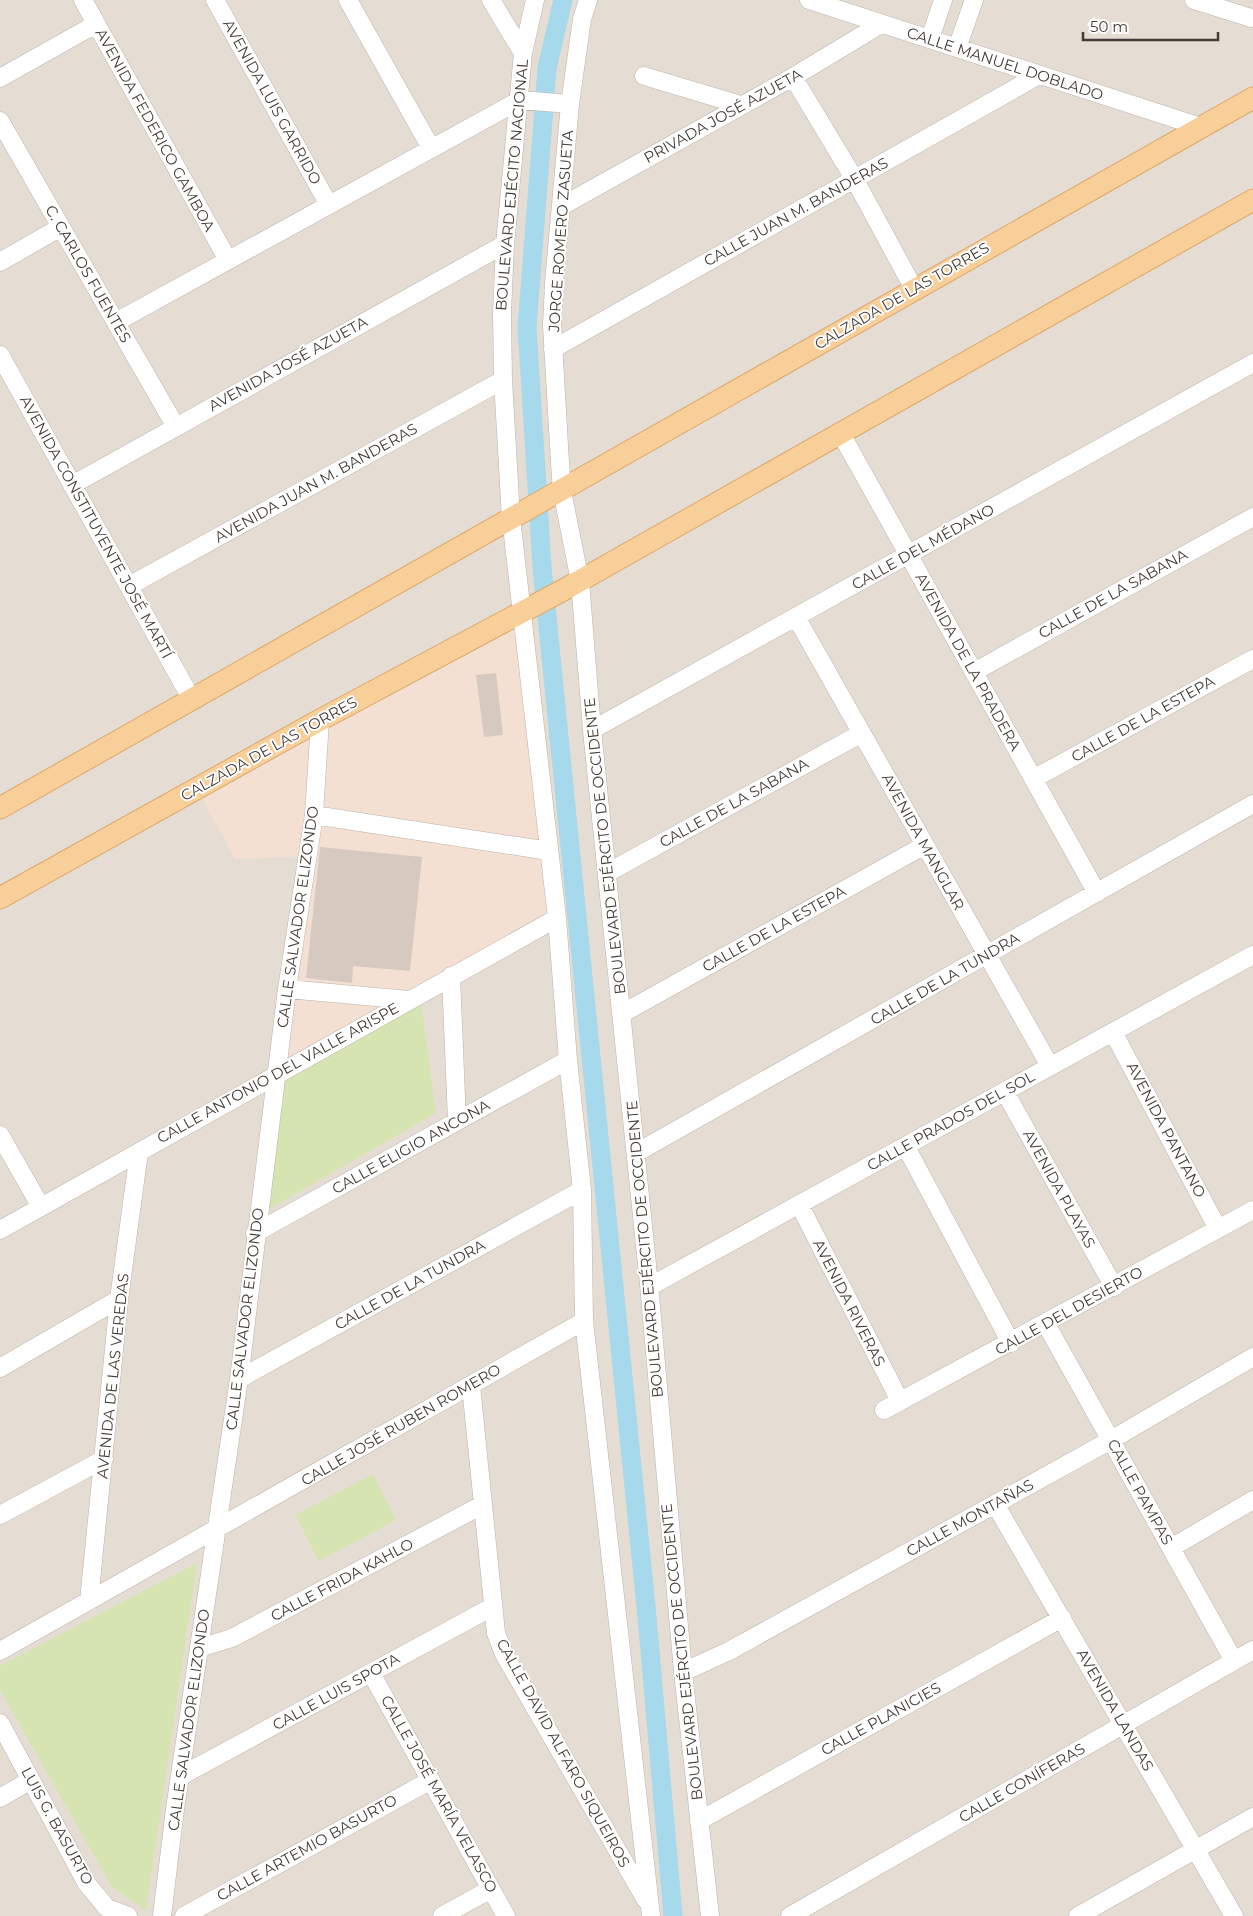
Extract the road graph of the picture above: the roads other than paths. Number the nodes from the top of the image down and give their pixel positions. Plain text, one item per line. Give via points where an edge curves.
1 (83, 0) edge
2 (215, 0) edge
3 (348, 0) edge
4 (491, 0) edge
5 (535, 0) edge
6 (588, 0) edge
7 (809, 0) edge
8 (943, 0) edge
9 (974, 0) edge
10 (1200, 1) edge
11 (1251, 18) dead end
12 (96, 24) junction
13 (882, 24) junction
14 (930, 40) junction
15 (957, 48) junction
16 (523, 53) junction
17 (1039, 75) junction
18 (644, 76) dead end
19 (793, 77) junction
20 (0, 78) edge
21 (1253, 98) edge
22 (523, 100) junction
23 (564, 104) junction
24 (741, 106) junction
25 (0, 121) edge
26 (1201, 127) junction
27 (431, 148) junction
28 (855, 180) junction
29 (1253, 200) edge
30 (329, 205) junction
31 (562, 206) junction
32 (61, 227) junction
33 (505, 244) junction
34 (228, 260) junction
35 (0, 262) edge
36 (914, 289) junction
37 (116, 322) junction
38 (553, 349) junction
39 (0, 355) edge
40 (1253, 362) edge
41 (503, 380) junction
42 (176, 427) junction
43 (840, 432) junction
44 (72, 485) junction
45 (557, 494) junction
46 (1253, 517) edge
47 (510, 518) junction
48 (908, 554) junction
49 (574, 585) junction
50 (128, 586) junction
51 (531, 607) junction
52 (796, 618) junction
53 (1253, 659) edge
54 (974, 672) junction
55 (191, 698) junction
56 (320, 720) junction
57 (592, 730) junction
58 (862, 733) junction
59 (1033, 779) junction
60 (1253, 804) edge
61 (0, 808) edge
62 (314, 815) junction
63 (925, 845) junction
64 (549, 851) junction
65 (607, 873) junction
66 (1096, 893) junction
67 (0, 898) edge
68 (557, 918) junction
69 (987, 955) junction
70 (1253, 955) edge
71 (451, 976) junction
72 (287, 989) junction
73 (409, 1000) junction
74 (623, 1013) junction
75 (1113, 1032) junction
76 (568, 1060) junction
77 (1050, 1066) junction
78 (277, 1074) junction
79 (1004, 1092) junction
80 (457, 1121) junction
81 (0, 1135) edge
82 (906, 1147) junction
83 (139, 1152) junction
84 (636, 1153) junction
85 (582, 1190) junction
86 (799, 1204) junction
87 (41, 1207) junction
88 (1253, 1210) edge
89 (1218, 1229) junction
90 (0, 1230) edge
91 (255, 1233) junction
92 (649, 1284) junction
93 (1114, 1287) junction
94 (120, 1299) junction
95 (584, 1321) junction
96 (1046, 1324) junction
97 (1011, 1343) junction
98 (1253, 1357) edge
99 (0, 1368) edge
100 (239, 1379) junction
101 (471, 1386) junction
102 (900, 1401) junction
103 (884, 1410) dead end
104 (1111, 1440) junction
105 (104, 1459) junction
106 (1253, 1500) edge
107 (995, 1504) junction
108 (482, 1505) junction
109 (0, 1516) edge
110 (218, 1529) junction
111 (1171, 1548) junction
112 (89, 1601) junction
113 (492, 1607) junction
114 (1062, 1618) junction
115 (199, 1648) junction
116 (1253, 1650) edge
117 (0, 1652) edge
118 (1234, 1661) junction
119 (683, 1672) junction
120 (371, 1673) junction
121 (0, 1723) edge
122 (1124, 1725) junction
123 (181, 1776) junction
124 (31, 1780) junction
125 (431, 1780) junction
126 (0, 1798) edge
127 (1253, 1817) edge
128 (699, 1820) junction
129 (1196, 1849) junction
130 (491, 1889) junction
131 (651, 1911) edge
132 (128, 1916) edge
133 (162, 1916) edge
134 (184, 1916) edge
135 (442, 1916) edge
136 (506, 1916) edge
137 (710, 1916) edge
138 (790, 1916) edge
139 (1078, 1916) edge
140 (1234, 1916) edge

1 - 12 street, AVENIDA FEDERICO GAMBOA
2 - 30 street, AVENIDA LUIS GARRIDO
3 - 27 street
4 - 16 street
5 - 16 street, BOULEVARD EJÉCITO NACIONAL
6 - 23 street, JORGE ROMERO ZASUETA
7 - 13 street, CALLE MANUEL DOBLADO
8 - 14 street
9 - 15 street
10 - 11 street
12 - 20 street
12 - 34 street, AVENIDA FEDERICO GAMBOA
13 - 14 street, CALLE MANUEL DOBLADO
13 - 19 street, PRIVADA JOSÉ AZUETA
14 - 15 street, CALLE MANUEL DOBLADO
15 - 17 street, CALLE MANUEL DOBLADO
16 - 22 street, BOULEVARD EJÉCITO NACIONAL
17 - 26 street, CALLE MANUEL DOBLADO
17 - 28 street, CALLE JUAN M. BANDERAS
18 - 24 street
19 - 24 street, PRIVADA JOSÉ AZUETA
19 - 28 street
21 - 26 main road, CALZADA DE LAS TORRES
22 - 23 street
22 - 27 street
22 - 33 street, BOULEVARD EJÉCITO NACIONAL
23 - 31 street, JORGE ROMERO ZASUETA
24 - 31 street, PRIVADA JOSÉ AZUETA
25 - 32 street, C. CARLOS FUENTES
26 - 36 main road, CALZADA DE LAS TORRES
27 - 30 street
28 - 36 street
28 - 38 street, CALLE JUAN M. BANDERAS
29 - 43 main road
30 - 34 street
31 - 38 street, JORGE ROMERO ZASUETA via 554,283
32 - 35 street
32 - 37 street, C. CARLOS FUENTES
33 - 41 street, BOULEVARD EJÉCITO NACIONAL
33 - 42 street, AVENIDA JOSÉ AZUETA
34 - 37 street
36 - 45 main road, CALZADA DE LAS TORRES
37 - 42 street, C. CARLOS FUENTES
38 - 45 street, JORGE ROMERO ZASUETA
39 - 44 street, AVENIDA CONSTITUYENTE JOSÉ MARTÍ
40 - 48 street, CALLE DEL MÉDANO
41 - 47 street, BOULEVARD EJÉCITO NACIONAL
41 - 50 street, AVENIDA JUAN M. BANDERAS
42 - 44 street, AVENIDA JOSÉ AZUETA
43 - 48 street, AVENIDA DE LA PRADERA
43 - 49 main road
44 - 50 street, AVENIDA CONSTITUYENTE JOSÉ MARTÍ
45 - 47 main road, CALZADA DE LAS TORRES
45 - 49 street, JORGE ROMERO ZASUETA
46 - 54 street, CALLE DE LA SABANA
47 - 51 street, BOULEVARD EJÉCITO NACIONAL
47 - 55 main road
48 - 52 street, CALLE DEL MÉDANO
48 - 54 street, AVENIDA DE LA PRADERA
49 - 51 main road, CALZADA DE LAS TORRES
49 - 57 street, BOULEVARD EJÉRCITO DE OCCIDENTE
50 - 55 street, AVENIDA CONSTITUYENTE JOSÉ MARTÍ
51 - 56 main road, CALZADA DE LAS TORRES
51 - 64 street
52 - 57 street, CALLE DEL MÉDANO
52 - 58 street, AVENIDA MANGLAR
53 - 59 street, CALLE DE LA ESTEPA
54 - 59 street, AVENIDA DE LA PRADERA
55 - 61 main road
56 - 62 street, CALLE SALVADOR ELIZONDO
56 - 67 main road, CALZADA DE LAS TORRES
57 - 65 street, BOULEVARD EJÉRCITO DE OCCIDENTE
58 - 63 street, AVENIDA MANGLAR
58 - 65 street, CALLE DE LA SABANA
59 - 66 street, AVENIDA DE LA PRADERA
60 - 66 street, CALLE DE LA TUNDRA
62 - 64 street
62 - 72 street, CALLE SALVADOR ELIZONDO
63 - 69 street, AVENIDA MANGLAR
63 - 74 street, CALLE DE LA ESTEPA
64 - 68 street
65 - 74 street, BOULEVARD EJÉRCITO DE OCCIDENTE
66 - 69 street, CALLE DE LA TUNDRA
68 - 71 street, CALLE ANTONIO DEL VALLE ARISPE
68 - 76 street
69 - 77 street, AVENIDA MANGLAR
69 - 84 street, CALLE DE LA TUNDRA
70 - 75 street, CALLE PRADOS DEL SOL
71 - 73 street, CALLE ANTONIO DEL VALLE ARISPE
71 - 80 street
72 - 73 street
72 - 78 street, CALLE SALVADOR ELIZONDO
73 - 78 street, CALLE ANTONIO DEL VALLE ARISPE
74 - 84 street, BOULEVARD EJÉRCITO DE OCCIDENTE
75 - 77 street, CALLE PRADOS DEL SOL
75 - 89 street, AVENIDA PANTANO
76 - 80 street, CALLE ELIGIO ANCONA
76 - 85 street
77 - 79 street, CALLE PRADOS DEL SOL
78 - 83 street, CALLE ANTONIO DEL VALLE ARISPE
78 - 91 street, CALLE SALVADOR ELIZONDO
79 - 82 street, CALLE PRADOS DEL SOL
79 - 93 street, AVENIDA PLAYAS
80 - 91 street, CALLE ELIGIO ANCONA
81 - 87 street
82 - 86 street, CALLE PRADOS DEL SOL
82 - 97 street
83 - 87 street, CALLE ANTONIO DEL VALLE ARISPE
83 - 94 street, AVENIDA DE LAS VEREDAS
84 - 92 street, BOULEVARD EJÉRCITO DE OCCIDENTE
85 - 95 street
85 - 100 street, CALLE DE LA TUNDRA
86 - 92 street, CALLE PRADOS DEL SOL
86 - 102 street, AVENIDA RIVERAS
87 - 90 street, CALLE ANTONIO DEL VALLE ARISPE
88 - 89 street, CALLE DEL DESIERTO
89 - 93 street, CALLE DEL DESIERTO
91 - 100 street, CALLE SALVADOR ELIZONDO
92 - 119 street, BOULEVARD EJÉRCITO DE OCCIDENTE
93 - 96 street, CALLE DEL DESIERTO
94 - 99 street
94 - 105 street, AVENIDA DE LAS VEREDAS
95 - 101 street, CALLE JOSÉ RUBEN ROMERO
95 - 131 street
96 - 97 street, CALLE DEL DESIERTO
96 - 104 street, CALLE PAMPAS
97 - 102 street, CALLE DEL DESIERTO
98 - 104 street, CALLE MONTAÑAS
100 - 110 street, CALLE SALVADOR ELIZONDO
101 - 108 street, CALLE DAVID ALFARO SIQUEIROS
101 - 110 street, CALLE JOSÉ RUBEN ROMERO
102 - 103 street, CALLE DEL DESIERTO
104 - 107 street, CALLE MONTAÑAS
104 - 111 street, CALLE PAMPAS
105 - 109 street
105 - 112 street, AVENIDA DE LAS VEREDAS
106 - 111 street
107 - 114 street, AVENIDA LANDAS
107 - 119 street, CALLE MONTAÑAS via 729,1651
108 - 113 street, CALLE DAVID ALFARO SIQUEIROS
108 - 115 street, CALLE FRIDA KAHLO via 232,1638
110 - 112 street, CALLE JOSÉ RUBEN ROMERO
110 - 115 street, CALLE SALVADOR ELIZONDO
111 - 118 street, CALLE PAMPAS
112 - 117 street, CALLE JOSÉ RUBEN ROMERO
113 - 120 street, CALLE LUIS SPOTA
113 - 131 street, CALLE DAVID ALFARO SIQUEIROS via 496,1633 504,1654
114 - 122 street, AVENIDA LANDAS
114 - 128 street, CALLE PLANICIES
115 - 123 street, CALLE SALVADOR ELIZONDO
116 - 118 street, CALLE CONÍFERAS
118 - 122 street, CALLE CONÍFERAS
119 - 128 street, BOULEVARD EJÉRCITO DE OCCIDENTE
120 - 123 street, CALLE LUIS SPOTA
120 - 125 street, CALLE JOSÉ MARÍA VELASCO
121 - 124 street, LUIS G. BASURTO
122 - 129 street, AVENIDA LANDAS
122 - 138 street, CALLE CONÍFERAS
123 - 133 street, CALLE SALVADOR ELIZONDO
124 - 126 street
124 - 132 street, LUIS G. BASURTO via 87,1884 107,1908
125 - 130 street, CALLE JOSÉ MARÍA VELASCO
125 - 134 street, CALLE ARTEMIO BASURTO
127 - 129 street
128 - 137 street, BOULEVARD EJÉRCITO DE OCCIDENTE
129 - 139 street
129 - 140 street, AVENIDA LANDAS
130 - 135 street
130 - 136 street, CALLE JOSÉ MARÍA VELASCO

